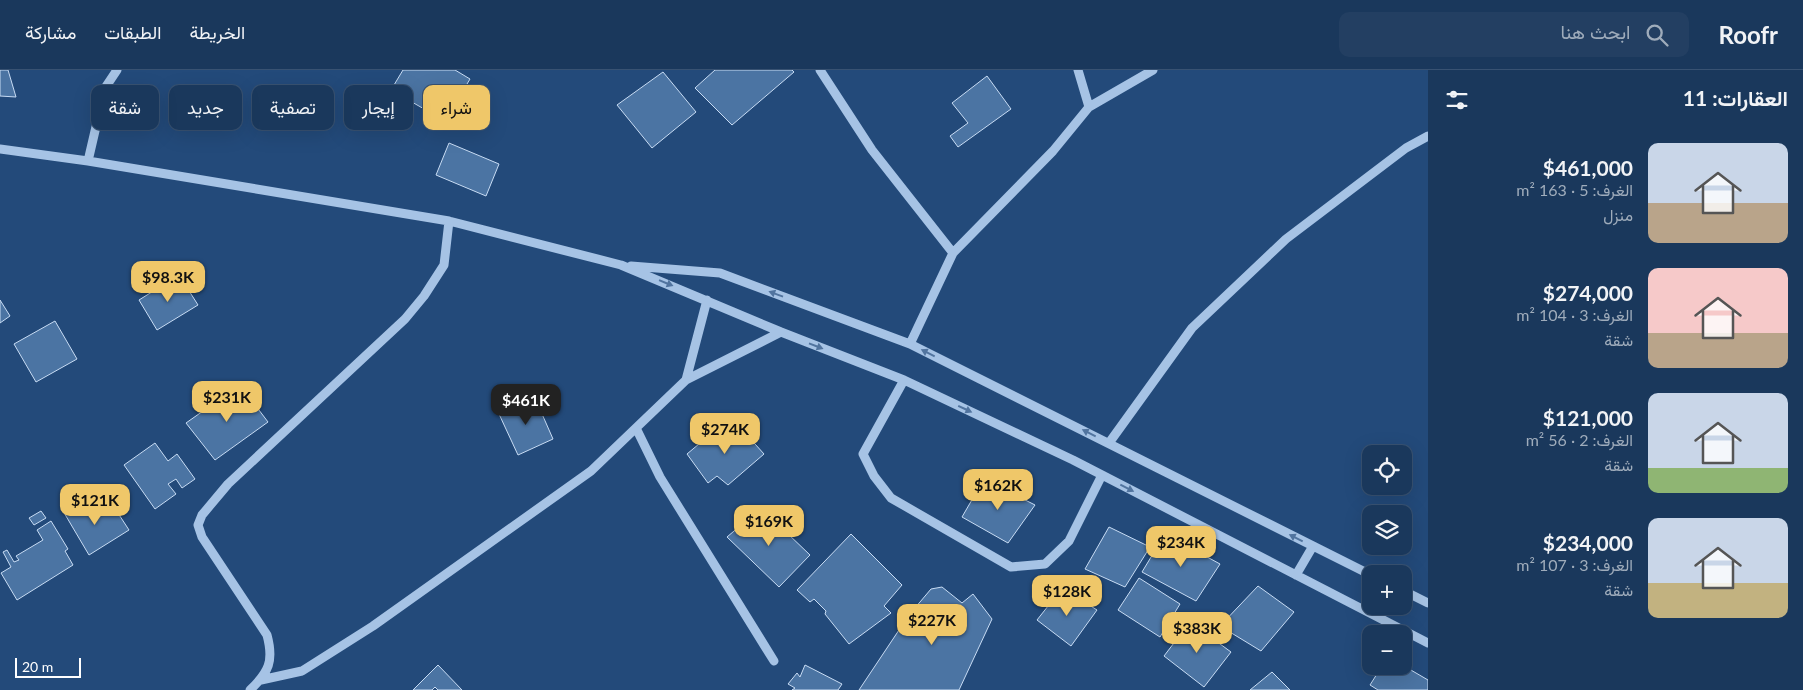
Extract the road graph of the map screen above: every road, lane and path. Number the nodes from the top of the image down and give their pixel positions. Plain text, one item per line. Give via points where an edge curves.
1 (117, 70) edge
2 (820, 70) edge
3 (1078, 70) edge
4 (1153, 70) edge
5 (1090, 107) junction
6 (1428, 136) edge
7 (0, 150) edge
8 (88, 161) junction
9 (449, 222) junction
10 (953, 253) junction
11 (621, 265) junction
12 (707, 300) junction
13 (781, 332) junction
14 (910, 344) junction
15 (686, 380) junction
16 (904, 380) junction
17 (636, 428) junction
18 (1109, 444) junction
19 (1102, 475) junction
20 (1313, 546) junction
21 (1362, 570) edge
22 (1296, 575) junction
23 (1412, 595) edge
24 (1428, 603) edge
25 (1428, 644) edge
26 (774, 661) dead end
27 (261, 680) junction
28 (250, 690) edge

1 - 8 street via 104,88
2 - 10 street via 872,150
3 - 5 street
4 - 5 street
5 - 10 street via 1053,151
6 - 18 street via 1406,148 1286,239 1192,328
7 - 8 street
8 - 9 street
9 - 11 street
9 - 27 street via 444,265 405,320 228,484 202,515 198,525 202,537 267,635 271,652 269,666
10 - 14 street
11 -> 12 street
14 -> 11 street via 720,273
12 - 13 street
12 - 15 street
13 - 15 street
13 -> 16 street
18 -> 14 street
15 - 17 street
16 -> 19 street
16 - 19 street via 863,454 874,476 891,498 1011,567 1045,564 1069,541
17 - 26 street via 660,477
17 - 27 street via 591,471 373,626 302,671
20 -> 18 street
19 -> 22 street
20 - 21 street
20 - 22 street
22 - 25 street
23 - 24 street
27 - 28 street

